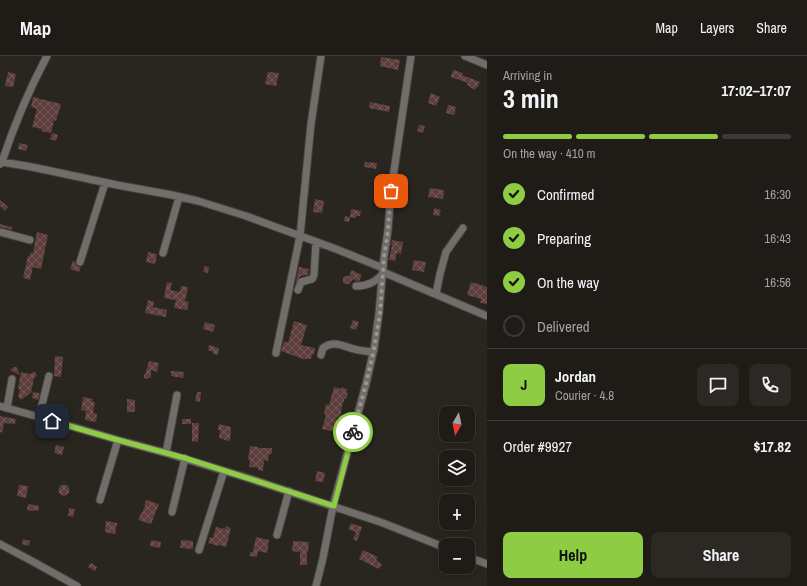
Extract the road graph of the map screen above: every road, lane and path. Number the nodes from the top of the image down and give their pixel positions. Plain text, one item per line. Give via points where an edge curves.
1 (47, 56) edge
2 (321, 56) edge
3 (411, 56) edge
4 (465, 56) edge
5 (487, 65) edge
6 (1, 163) edge
7 (106, 183) junction
8 (179, 197) junction
9 (463, 228) dead end
10 (0, 232) edge
11 (300, 236) junction
12 (30, 240) dead end
13 (316, 242) junction
14 (162, 253) dead end
15 (80, 262) dead end
16 (383, 271) junction
17 (356, 286) dead end
18 (298, 290) dead end
19 (436, 294) junction
20 (487, 316) edge
21 (373, 352) junction
22 (276, 353) dead end
23 (321, 355) dead end
24 (49, 376) dead end
25 (12, 379) dead end
26 (177, 395) dead end
27 (3, 407) edge
28 (39, 417) junction
29 (118, 440) junction
30 (166, 452) junction
31 (185, 458) junction
32 (224, 471) junction
33 (289, 491) junction
34 (100, 500) dead end
35 (334, 506) junction
36 (172, 512) dead end
37 (277, 535) dead end
38 (0, 544) edge
39 (439, 545) edge
40 (199, 550) dead end
41 (475, 560) edge
42 (487, 564) edge
43 (77, 586) edge
44 (316, 586) edge

1 - 6 street via 21,110
2 - 11 street via 311,124
3 - 16 street via 391,191
4 - 5 street
6 - 7 street
7 - 8 street
7 - 15 street
8 - 11 street via 223,208
8 - 14 street
9 - 19 street via 446,252
10 - 12 street
11 - 13 street
11 - 22 street
13 - 16 street via 360,258
13 - 18 street via 314,275 312,279 300,282
16 - 17 street via 374,282
16 - 19 street
16 - 21 street via 380,313
19 - 20 street
21 - 23 street via 333,344 326,345
21 - 35 street
24 - 28 street
25 - 27 street
26 - 30 street
27 - 28 street
28 - 29 street
29 - 30 street
29 - 34 street
30 - 31 street
31 - 32 street
31 - 36 street
32 - 33 street
32 - 40 street
33 - 35 street
33 - 37 street
35 - 39 street
35 - 44 street
38 - 43 street
41 - 42 street

